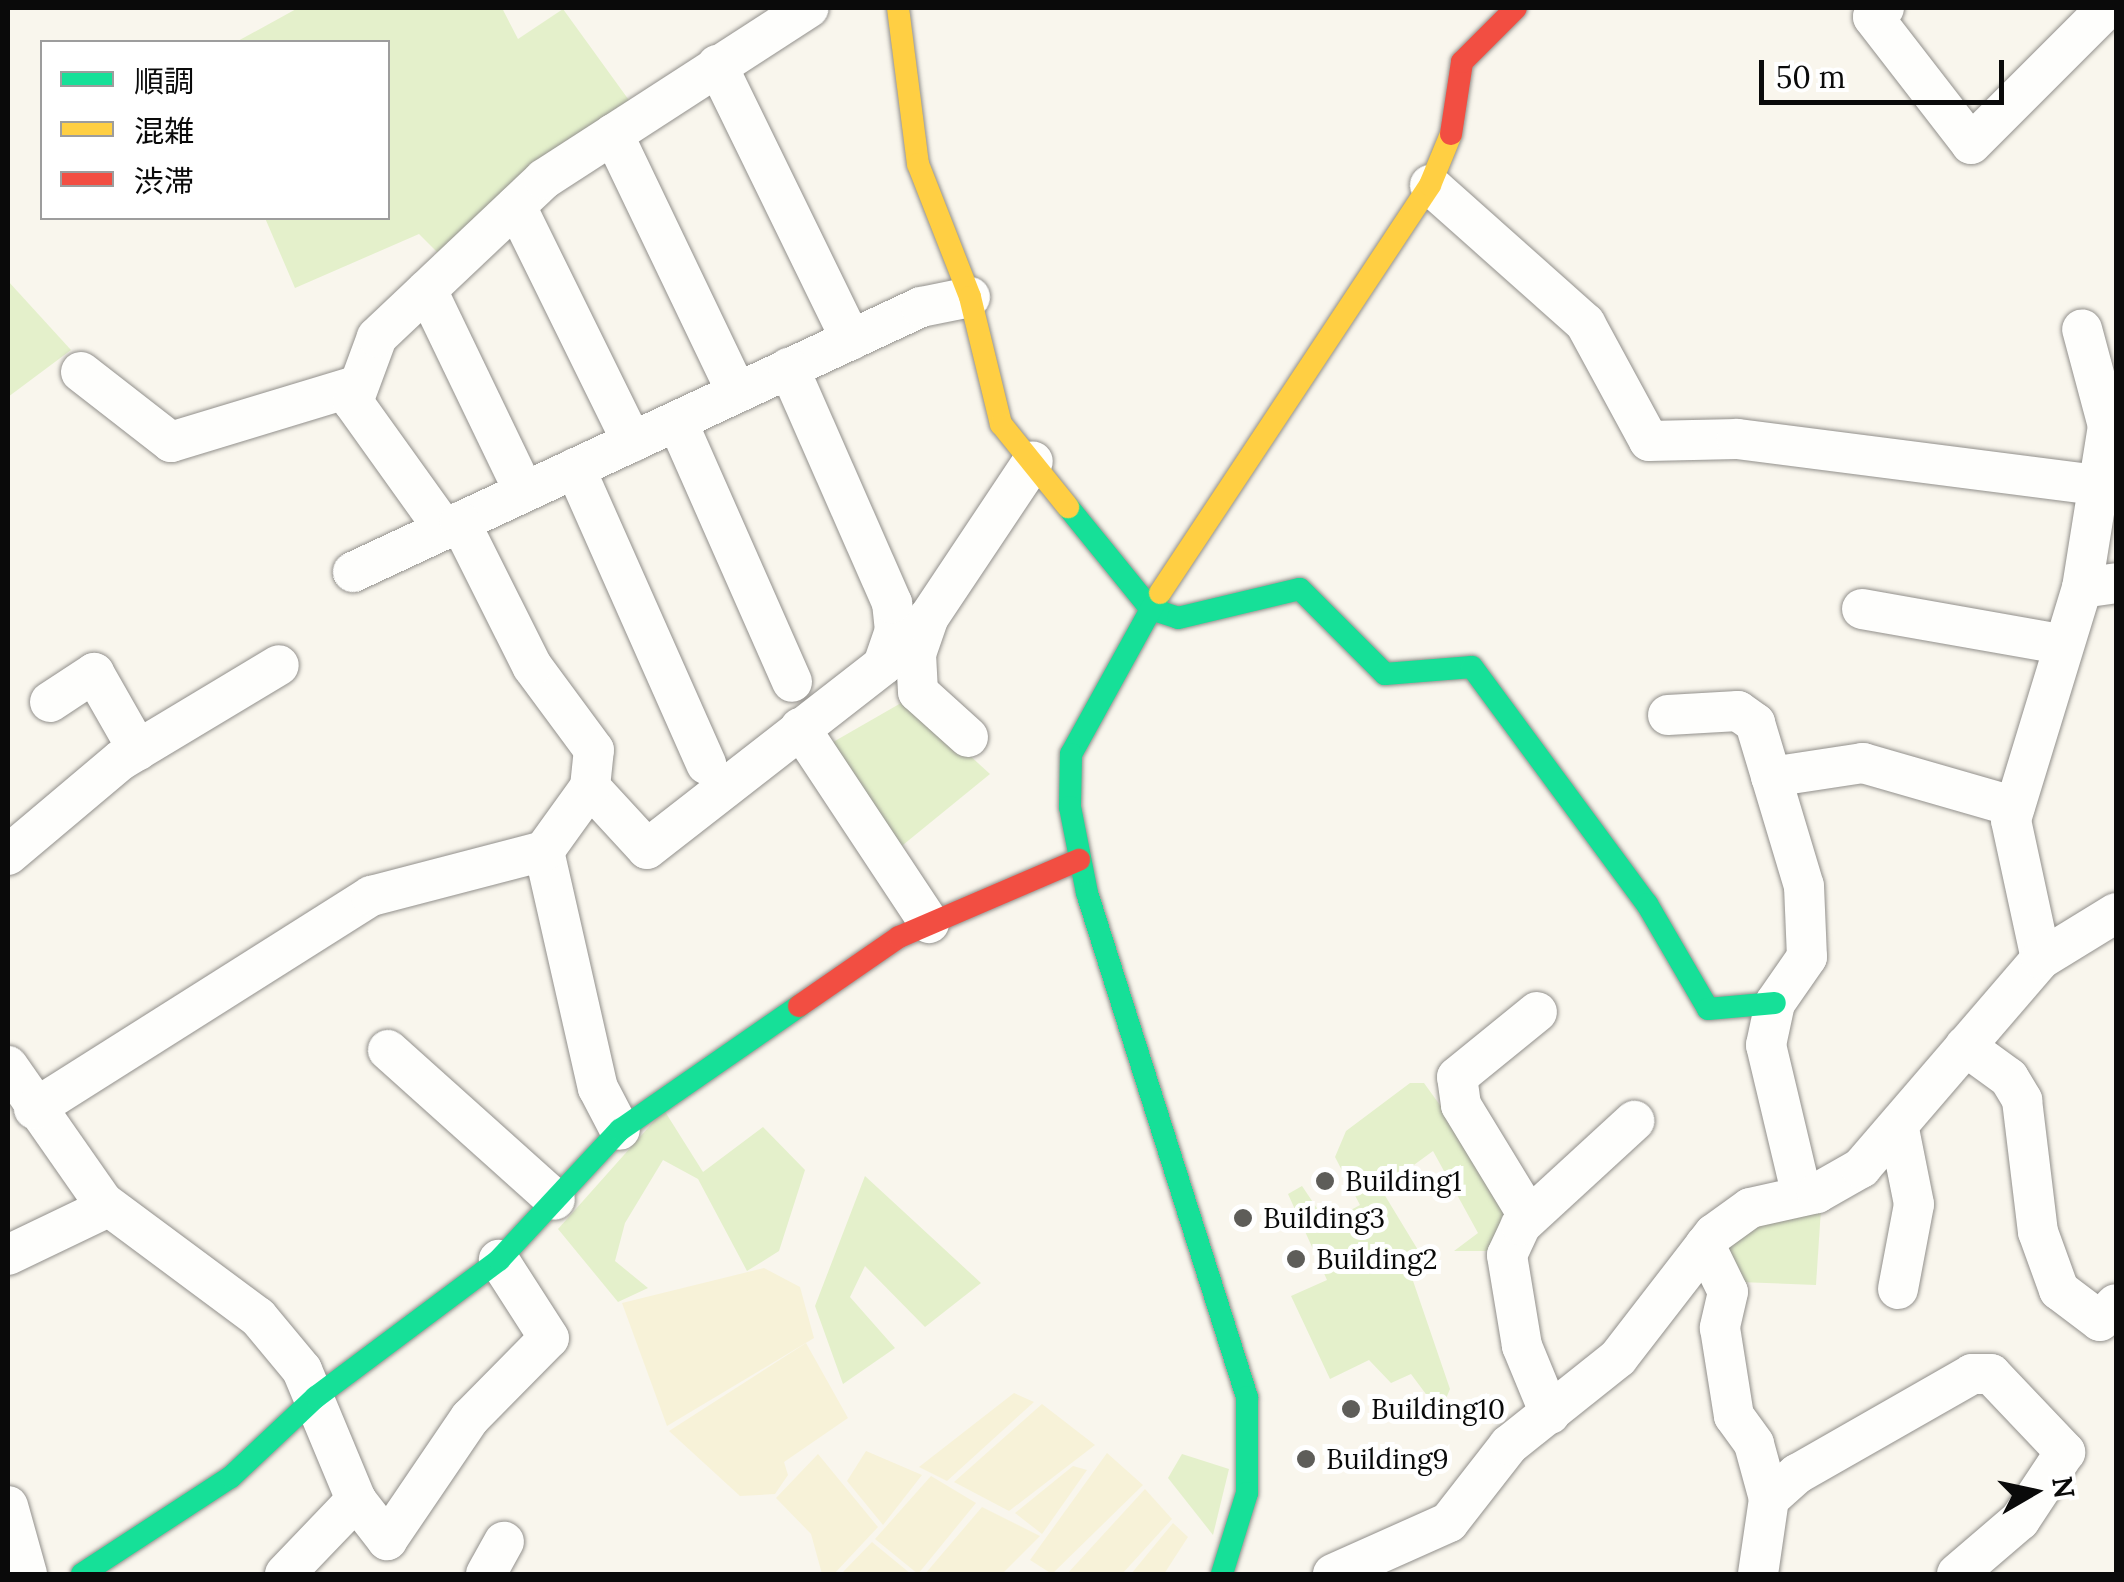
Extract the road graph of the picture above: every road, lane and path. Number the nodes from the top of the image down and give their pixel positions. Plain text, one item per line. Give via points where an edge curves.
1 (808, 8) edge
2 (898, 8) edge
3 (1516, 8) edge
4 (1884, 8) edge
5 (2107, 8) edge
6 (717, 65) junction
7 (613, 134) junction
8 (1430, 185) junction
9 (516, 206) junction
10 (428, 290) junction
11 (970, 298) junction
12 (2082, 329) dead end
13 (851, 340) junction
14 (789, 368) junction
15 (80, 372) dead end
16 (352, 387) junction
17 (737, 393) junction
18 (677, 421) junction
19 (2112, 426) edge
20 (632, 442) junction
21 (1033, 461) junction
22 (576, 468) junction
23 (2097, 485) junction
24 (524, 492) junction
25 (452, 525) junction
26 (354, 572) dead end
27 (2099, 585) edge
28 (1151, 609) junction
29 (1862, 609) dead end
30 (2062, 644) junction
31 (279, 665) dead end
32 (792, 682) dead end
33 (50, 702) dead end
34 (1668, 715) dead end
35 (800, 728) junction
36 (968, 738) dead end
37 (138, 750) junction
38 (706, 764) dead end
39 (1771, 777) junction
40 (590, 787) junction
41 (2015, 807) junction
42 (544, 851) junction
43 (8, 855) edge
44 (1078, 860) junction
45 (2116, 913) edge
46 (930, 924) junction
47 (2041, 959) junction
48 (1775, 1002) junction
49 (1537, 1012) dead end
50 (1965, 1046) junction
51 (388, 1050) dead end
52 (8, 1066) edge
53 (34, 1109) junction
54 (1634, 1122) dead end
55 (1899, 1129) junction
56 (620, 1130) junction
57 (1802, 1196) junction
58 (555, 1200) junction
59 (108, 1207) junction
60 (1529, 1218) junction
61 (1705, 1245) junction
62 (8, 1255) edge
63 (499, 1260) junction
64 (1898, 1289) dead end
65 (2116, 1304) edge
66 (316, 1397) junction
67 (1550, 1414) junction
68 (1769, 1499) junction
69 (356, 1500) junction
70 (8, 1506) edge
71 (27, 1574) edge
72 (82, 1574) edge
73 (285, 1574) edge
74 (1222, 1574) edge
75 (1333, 1574) edge
76 (1758, 1574) edge
77 (1957, 1574) edge

1 - 6 street
2 - 11 street via 918,164
3 - 8 street via 1462,62 1449,144
4 - 5 street via 1873,17 1970,144
6 - 7 street
6 - 13 street
7 - 9 street
7 - 17 street
8 - 23 street via 1585,323 1648,441 1736,438
8 - 28 street
9 - 10 street
9 - 20 street
10 - 16 street via 377,337
10 - 24 street
11 - 13 street via 921,307
11 - 21 street via 1002,424
12 - 19 street
13 - 14 street
14 - 17 street
14 - 35 street via 892,603 895,631 883,666
15 - 16 street via 171,442
16 - 25 street via 360,416
17 - 18 street
18 - 20 street
18 - 32 street
19 - 23 street
20 - 22 street
21 - 28 street
21 - 36 street via 929,617 916,654 918,692
22 - 24 street
22 - 38 street
23 - 27 street
24 - 25 street
25 - 26 street
25 - 40 street via 532,666 594,750
27 - 30 street
28 - 44 street via 1077,734 1069,790
28 - 48 street via 1178,618 1300,589 1386,674 1472,667 1698,973 1708,1009
29 - 30 street
30 - 41 street
31 - 37 street
33 - 37 street via 94,673
34 - 39 street via 1738,712 1755,722
35 - 40 street via 647,849
35 - 46 street
37 - 43 street
39 - 41 street via 1863,763
39 - 48 street via 1812,930 1806,956
40 - 42 street
41 - 47 street via 2016,874
42 - 53 street via 371,896
42 - 56 street via 598,1088
44 - 46 street
44 - 74 street via 1247,1397 1246,1493
45 - 47 street
46 - 56 street
47 - 50 street
48 - 57 street via 1766,1045
49 - 60 street via 1457,1077 1476,1134
50 - 55 street
50 - 65 street via 2009,1078 2022,1100 2038,1232 2059,1290 2100,1321
51 - 58 street
52 - 53 street
53 - 59 street
54 - 60 street
55 - 57 street via 1861,1168
55 - 64 street via 1914,1204
56 - 58 street
57 - 61 street via 1750,1208
58 - 63 street
59 - 62 street
59 - 66 street via 258,1317
60 - 67 street via 1507,1255 1508,1283
61 - 67 street via 1618,1358
61 - 68 street via 1728,1292 1720,1328 1734,1416 1754,1444
63 - 66 street
63 - 69 street via 550,1338 470,1418 386,1540
66 - 69 street
66 - 72 street via 232,1477
67 - 75 street via 1482,1472 1449,1522
68 - 76 street
68 - 77 street via 1957,1383 1991,1374 2065,1452 2020,1520
69 - 73 street
70 - 71 street

